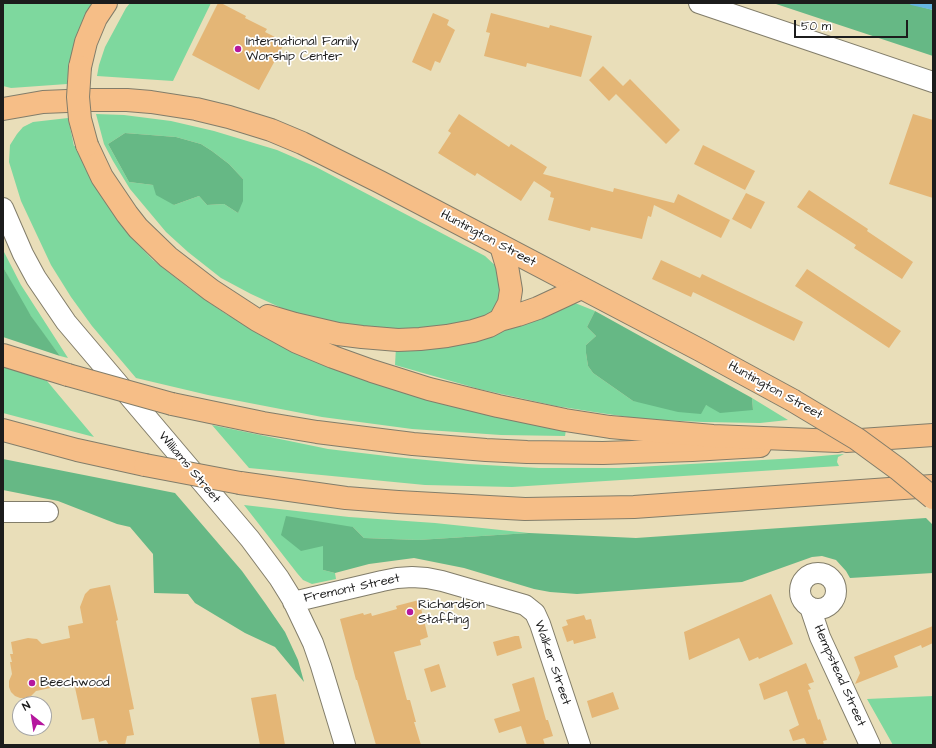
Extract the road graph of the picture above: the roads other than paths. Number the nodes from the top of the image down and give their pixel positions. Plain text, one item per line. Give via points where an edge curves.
1 (106, 3) edge
2 (699, 3) edge
3 (933, 82) edge
4 (3, 109) edge
5 (3, 208) edge
6 (501, 246) junction
7 (581, 288) junction
8 (234, 306) junction
9 (500, 320) junction
10 (3, 355) edge
11 (3, 430) edge
12 (933, 435) edge
13 (838, 441) junction
14 (933, 486) edge
15 (933, 498) edge
16 (3, 512) edge
17 (48, 512) dead end
18 (505, 598) joint
19 (293, 602) junction
20 (810, 607) dead end
21 (345, 745) edge
22 (580, 745) edge
23 (870, 745) edge

1 - 8 main road, bridge via 96,18 86,42 80,67 80,119 87,145 102,177 138,228 184,271
2 - 3 street
4 - 6 main road, Huntington Street via 43,102 127,100 188,108 229,117 302,143
5 - 19 street, Williams Street via 23,254 66,322 265,558
6 - 7 main road, Huntington Street
6 - 9 main road via 511,290 509,303
7 - 9 main road via 518,316
7 - 15 main road, Huntington Street, bridge via 792,400 857,439 898,468
8 - 9 main road via 295,324 362,338 420,339 446,336 473,331
8 - 13 main road via 284,335 333,357 422,386 505,408 565,420 648,431
10 - 13 main road, bridge via 68,376 172,404 263,424 413,444 569,453 641,452
11 - 14 main road, bridge via 77,450 240,483 391,502 525,509 634,507
12 - 13 main road
16 - 17 street
18 - 19 street, Fremont Street via 442,581 412,577 390,579
18 - 22 street, Walker Street via 525,605 538,618
19 - 21 street, Williams Street via 322,666
20 - 23 street, Hempstead Street via 820,637

